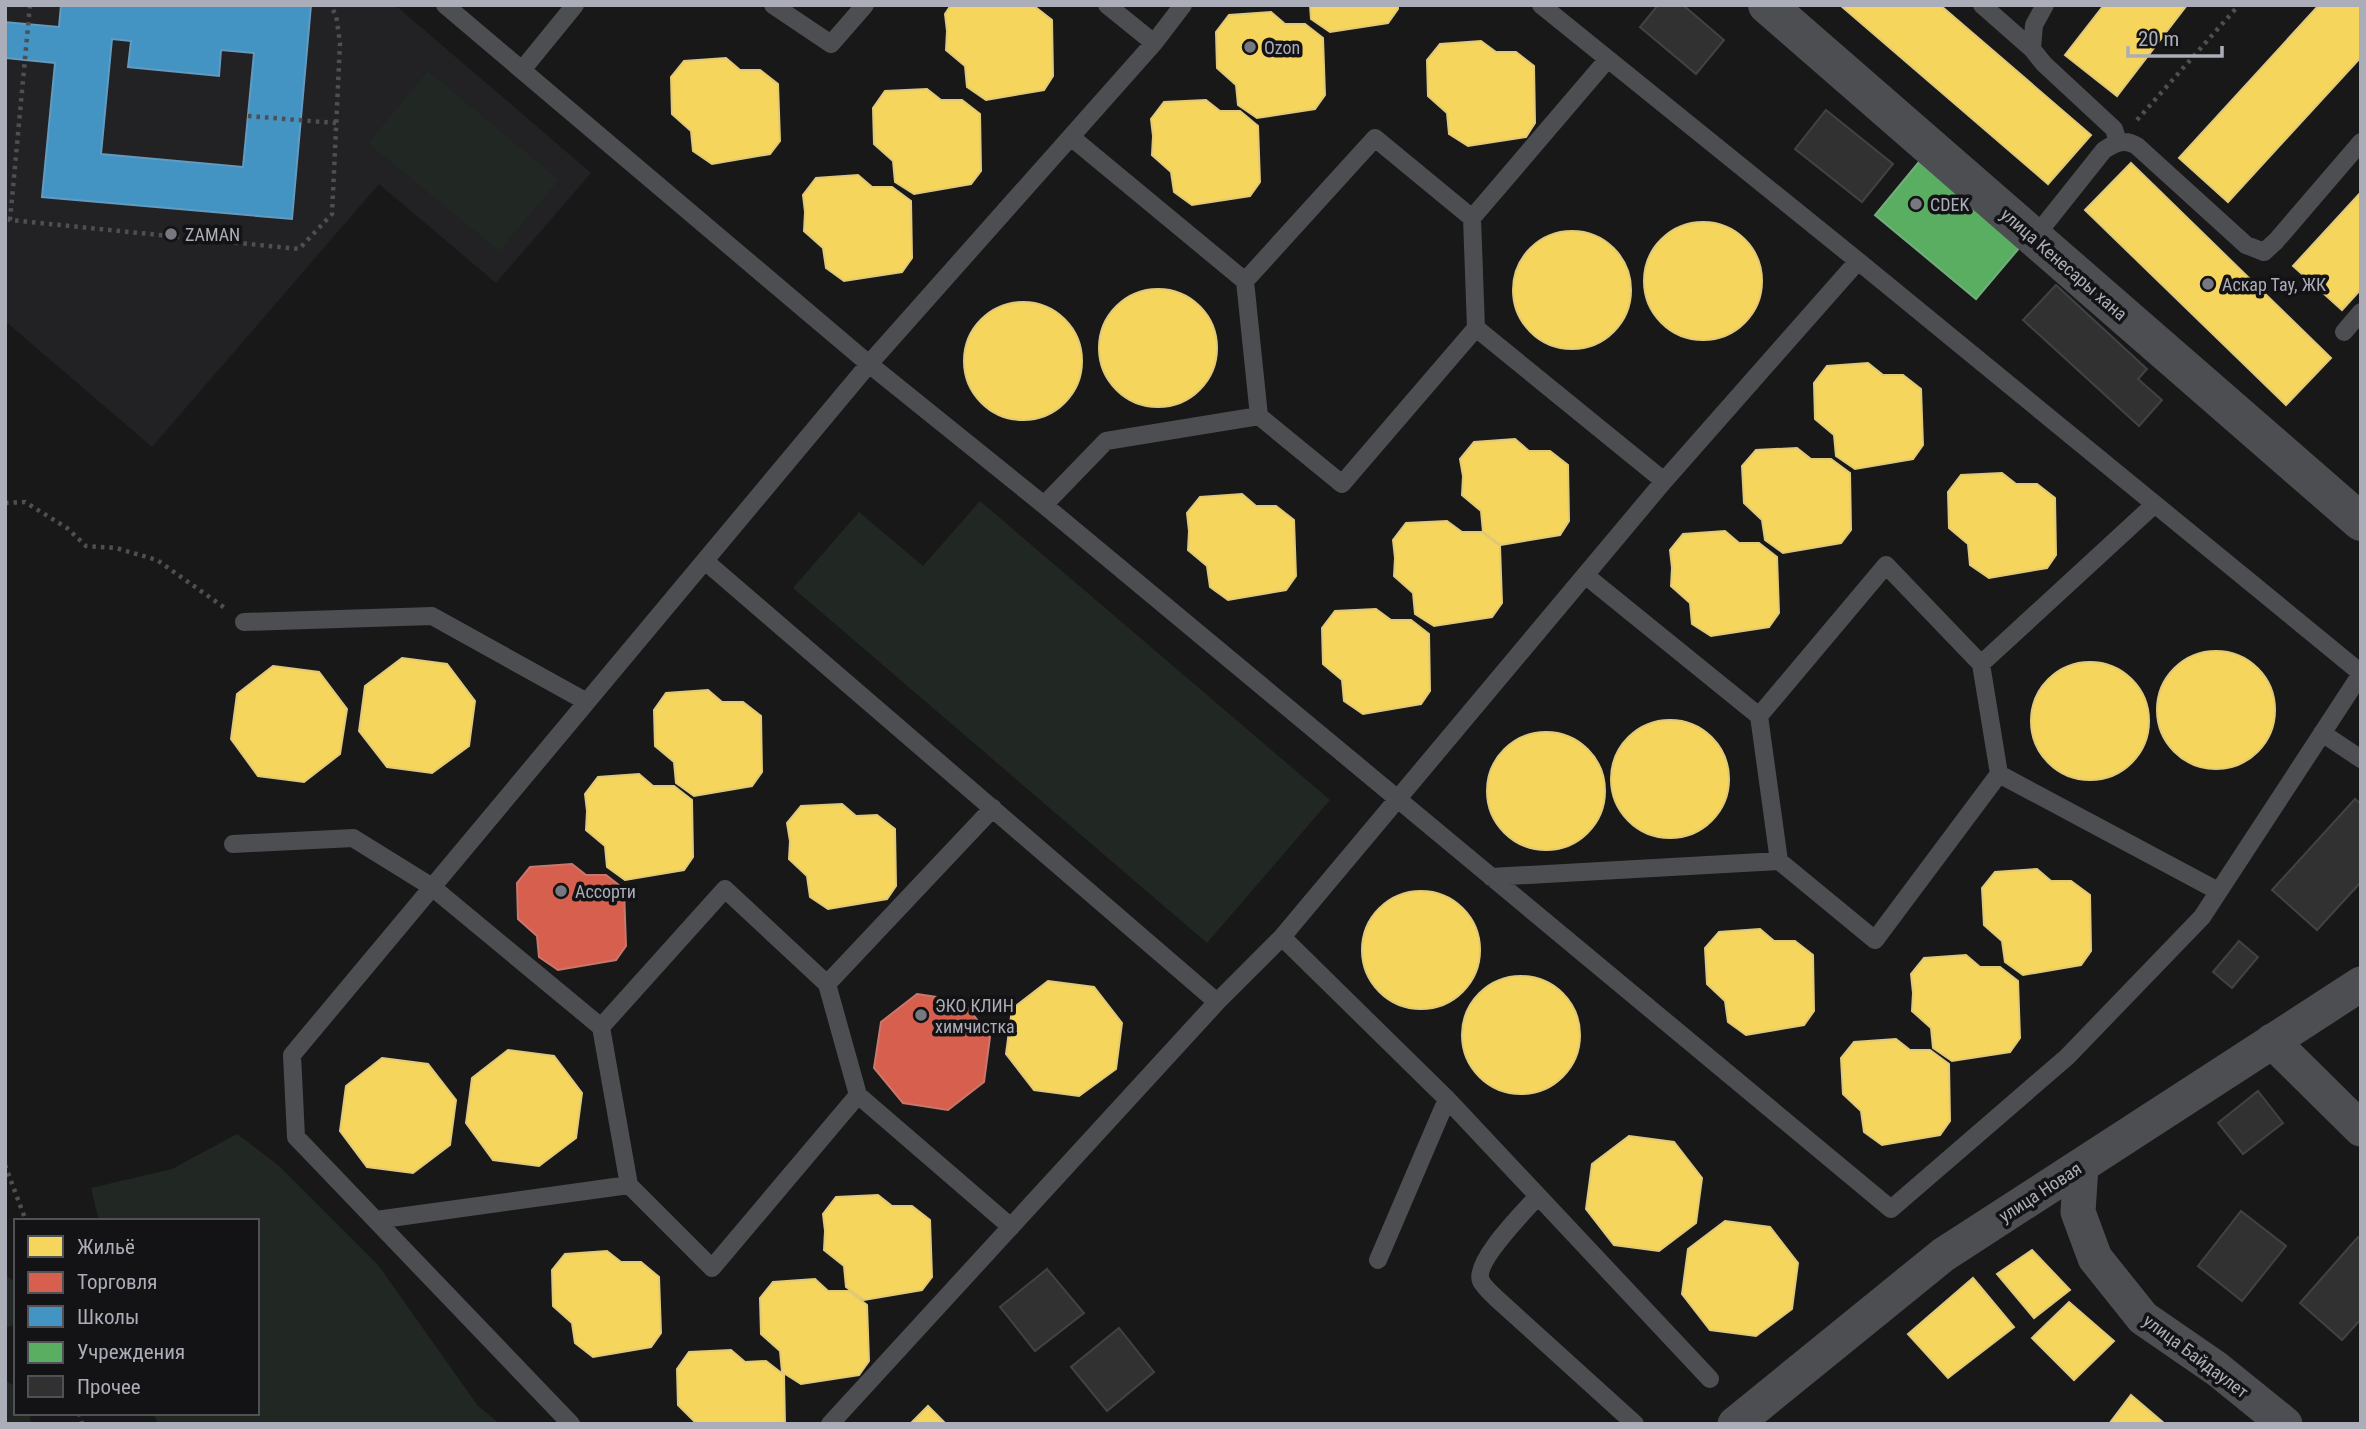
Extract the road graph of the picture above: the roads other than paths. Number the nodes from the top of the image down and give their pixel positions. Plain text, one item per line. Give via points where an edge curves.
1 (445, 5) edge
2 (575, 5) edge
3 (773, 5) edge
4 (865, 5) edge
5 (1107, 5) edge
6 (1183, 5) edge
7 (1541, 5) edge
8 (1982, 5) edge
9 (2045, 5) edge
10 (1786, 11) edge
11 (1154, 43) junction
12 (2032, 49) junction
13 (1608, 60) junction
14 (522, 70) junction
15 (1071, 137) junction
16 (2118, 142) junction
17 (2361, 142) edge
18 (1472, 218) junction
19 (2034, 237) junction
20 (1858, 261) junction
21 (1245, 281) junction
22 (2361, 312) edge
23 (1476, 328) junction
24 (2344, 332) dead end
25 (869, 364) junction
26 (1259, 416) junction
27 (1664, 481) junction
28 (2155, 504) junction
29 (1044, 505) junction
30 (2361, 522) edge
31 (705, 561) junction
32 (1585, 575) junction
33 (244, 622) road end
34 (1981, 664) junction
35 (2361, 673) edge
36 (587, 702) junction
37 (1759, 716) junction
38 (2322, 733) junction
39 (2361, 759) edge
40 (1999, 774) junction
41 (1398, 800) junction
42 (993, 808) junction
43 (233, 844) dead end
44 (1779, 861) junction
45 (1491, 877) junction
46 (432, 887) junction
47 (2218, 891) junction
48 (1282, 937) junction
49 (827, 984) junction
50 (2361, 984) edge
51 (1217, 1002) junction
52 (601, 1027) junction
53 (2272, 1041) junction
54 (858, 1095) junction
55 (1447, 1099) junction
56 (2361, 1129) edge
57 (2081, 1166) junction
58 (629, 1185) junction
59 (1538, 1196) junction
60 (376, 1220) junction
61 (1011, 1227) junction
62 (1378, 1260) dead end
63 (1710, 1379) dead end
64 (571, 1424) edge
65 (830, 1424) edge
66 (1635, 1424) edge
67 (1735, 1424) edge
68 (2285, 1424) edge

1 - 14 lane
2 - 14 lane
3 - 4 lane via 831,44
5 - 11 lane
6 - 11 lane
7 - 13 lane
8 - 12 lane
9 - 12 lane via 2034,25
10 - 19 street, улица Кенесары хана
11 - 15 lane
12 - 16 lane via 2114,129
13 - 18 lane
13 - 20 lane
14 - 25 lane
15 - 21 lane
15 - 25 lane
16 - 17 lane via 2137,146 2246,245 2264,251
16 - 19 lane via 2104,150
18 - 21 lane via 1375,138
18 - 23 lane
19 - 30 street, улица Кенесары хана
20 - 27 lane
20 - 28 lane
21 - 26 lane
22 - 24 lane
23 - 26 lane via 1342,484
23 - 27 lane
25 - 29 lane
25 - 31 lane
26 - 29 lane via 1106,441
27 - 32 lane
28 - 34 lane
28 - 35 lane
29 - 41 lane
31 - 36 lane
31 - 42 lane
32 - 37 lane
32 - 41 lane
33 - 36 lane via 432,616
34 - 37 lane via 1886,565
34 - 40 lane
35 - 38 lane
36 - 46 lane
37 - 44 lane
38 - 39 lane
38 - 47 lane
40 - 44 lane via 1875,940
40 - 47 lane
41 - 45 lane
41 - 48 lane
42 - 49 lane
42 - 51 lane
43 - 46 lane via 353,838
44 - 45 lane
45 - 47 lane via 1891,1209 2067,1057 2202,917
46 - 52 lane
46 - 60 lane via 292,1055 296,1137
48 - 51 lane
48 - 55 lane
49 - 52 lane via 725,889
49 - 54 lane
50 - 53 street, улица Новая
51 - 61 lane
52 - 58 lane
53 - 56 street
53 - 57 street, улица Новая
54 - 58 lane via 712,1268
54 - 61 lane
55 - 59 lane
55 - 62 lane
57 - 67 street, улица Новая via 1943,1255
57 - 68 street, улица Байдаулет via 2078,1212 2095,1258 2143,1318
58 - 60 lane
59 - 63 lane
59 - 66 lane via 1485,1258 1481,1280
60 - 64 lane
61 - 65 lane

